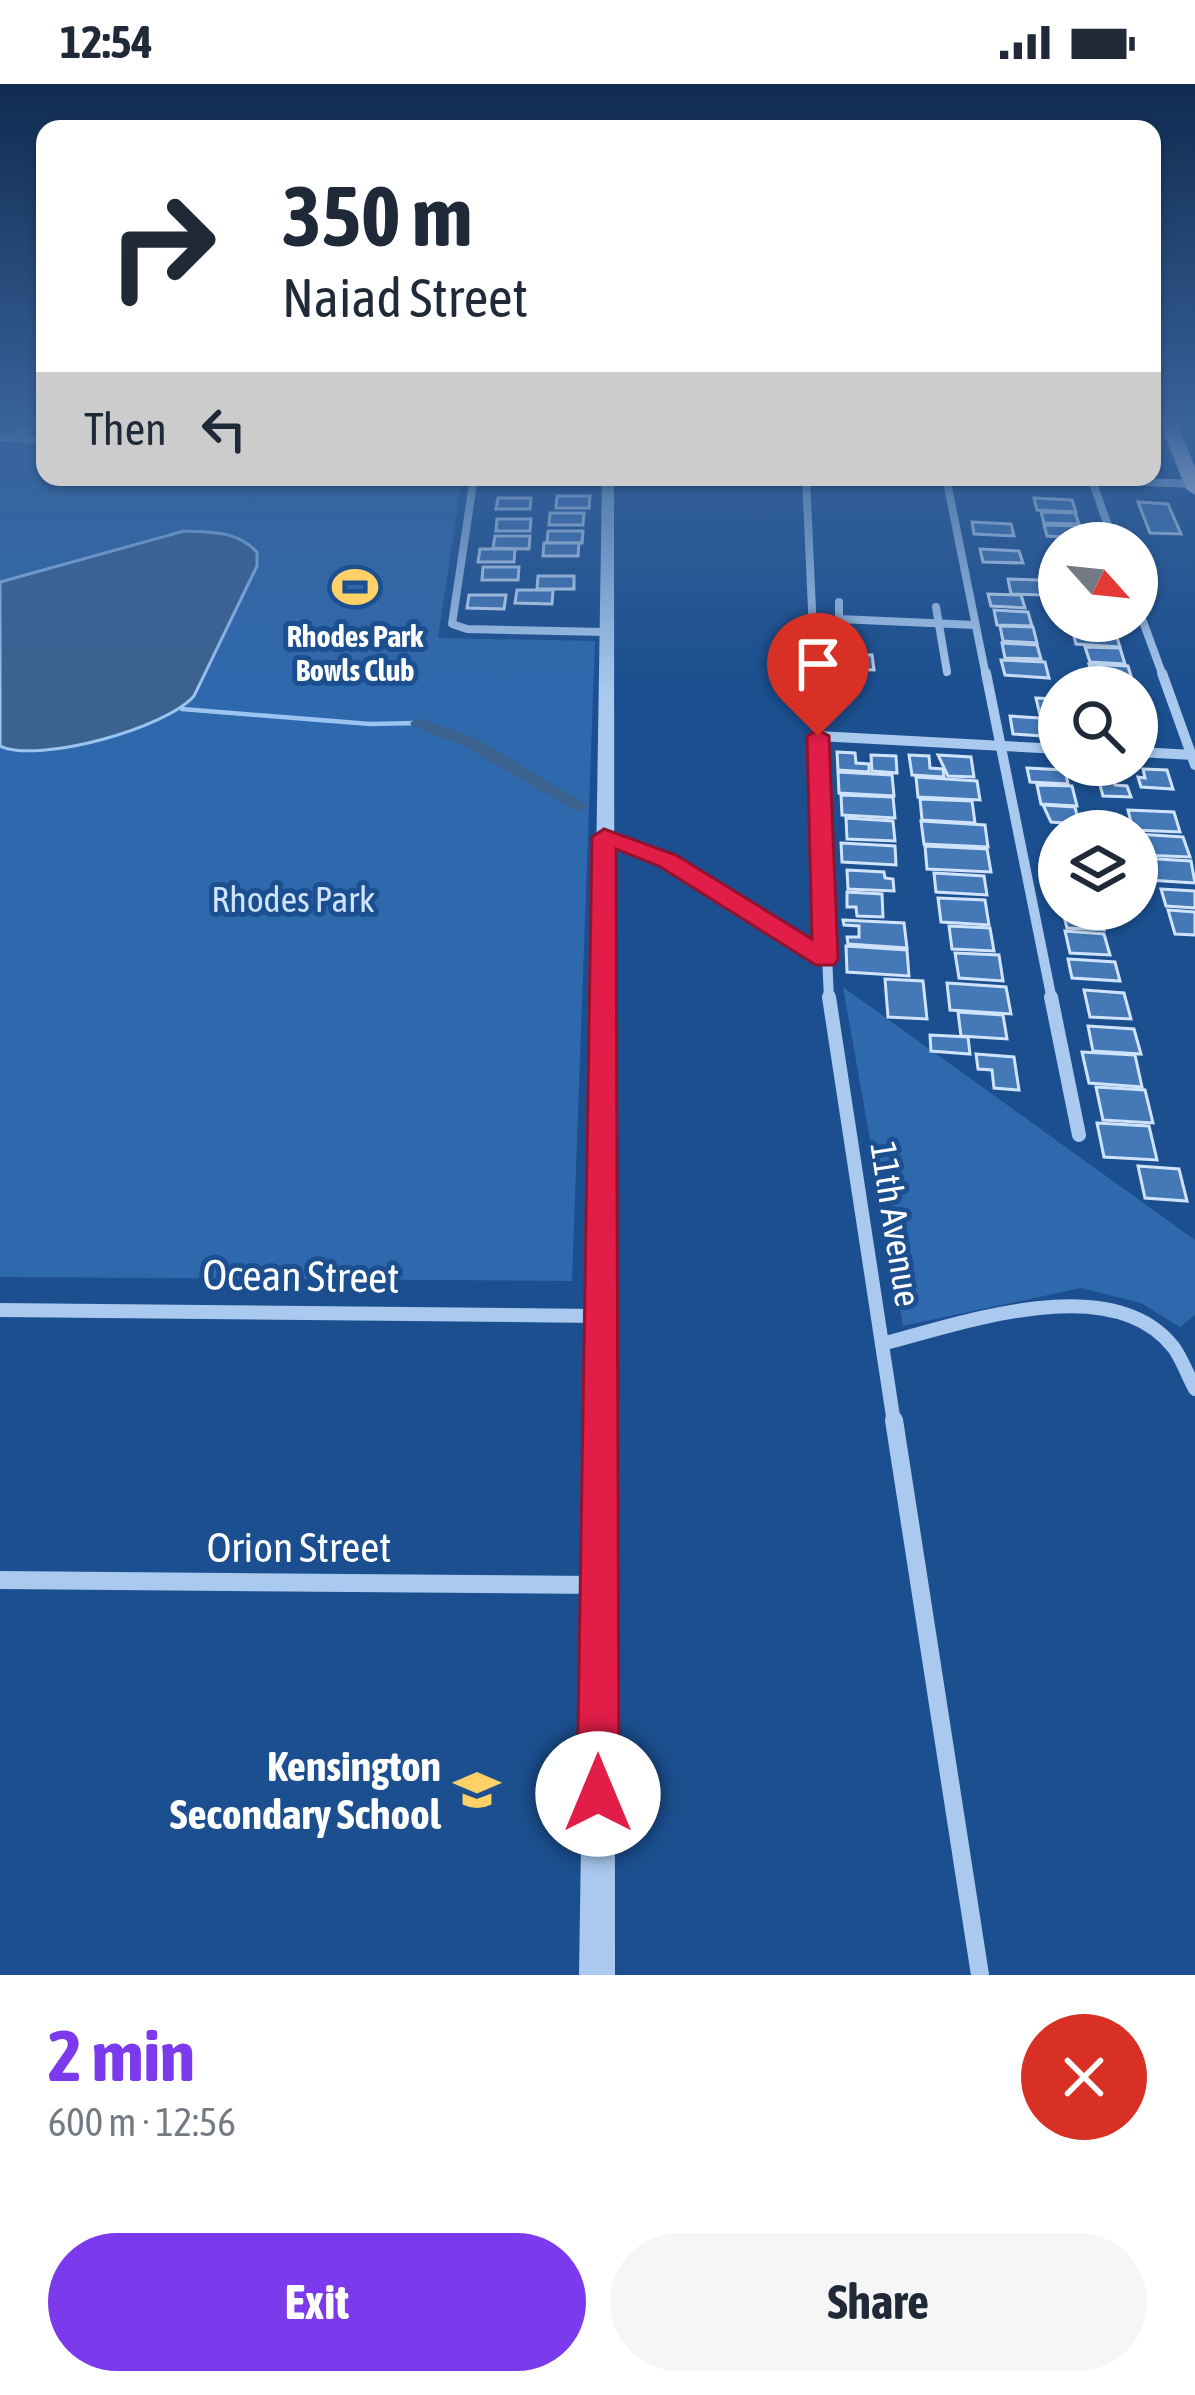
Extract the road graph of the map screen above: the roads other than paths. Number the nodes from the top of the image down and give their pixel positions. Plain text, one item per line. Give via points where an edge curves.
1 (468, 514) edge
2 (608, 514) edge
3 (808, 514) edge
4 (953, 514) edge
5 (839, 602) dead end
6 (936, 607) dead end
7 (839, 619) junction
8 (939, 624) junction
9 (975, 625) junction
10 (606, 632) junction
11 (1151, 642) edge
12 (842, 667) dead end
13 (947, 672) dead end
14 (818, 736) junction
15 (1000, 746) junction
16 (1038, 748) edge
17 (1158, 754) edge
18 (1194, 758) edge
19 (604, 837) junction
20 (825, 959) junction
21 (1079, 1135) dead end
22 (0, 1310) edge
23 (601, 1316) junction
24 (882, 1344) junction
25 (1195, 1389) edge
26 (0, 1580) edge
27 (598, 1585) junction
28 (597, 1975) edge
29 (980, 1975) edge

1 - 10 street via 452,624
2 - 10 street
3 - 14 street, 11th Avenue
4 - 9 street
5 - 7 street
6 - 8 street
7 - 8 street
7 - 12 street
8 - 9 street
8 - 13 street
9 - 15 street
10 - 19 street
11 - 18 street
14 - 15 street
14 - 20 street, 11th Avenue
15 - 16 street
15 - 21 street
17 - 18 street
19 - 20 street via 668,860
19 - 23 street
20 - 24 street, 11th Avenue
22 - 23 street, Ocean Street
23 - 27 street
24 - 25 street via 1090,1303 1163,1336
24 - 29 street, 11th Avenue
26 - 27 street, Orion Street
27 - 28 street

